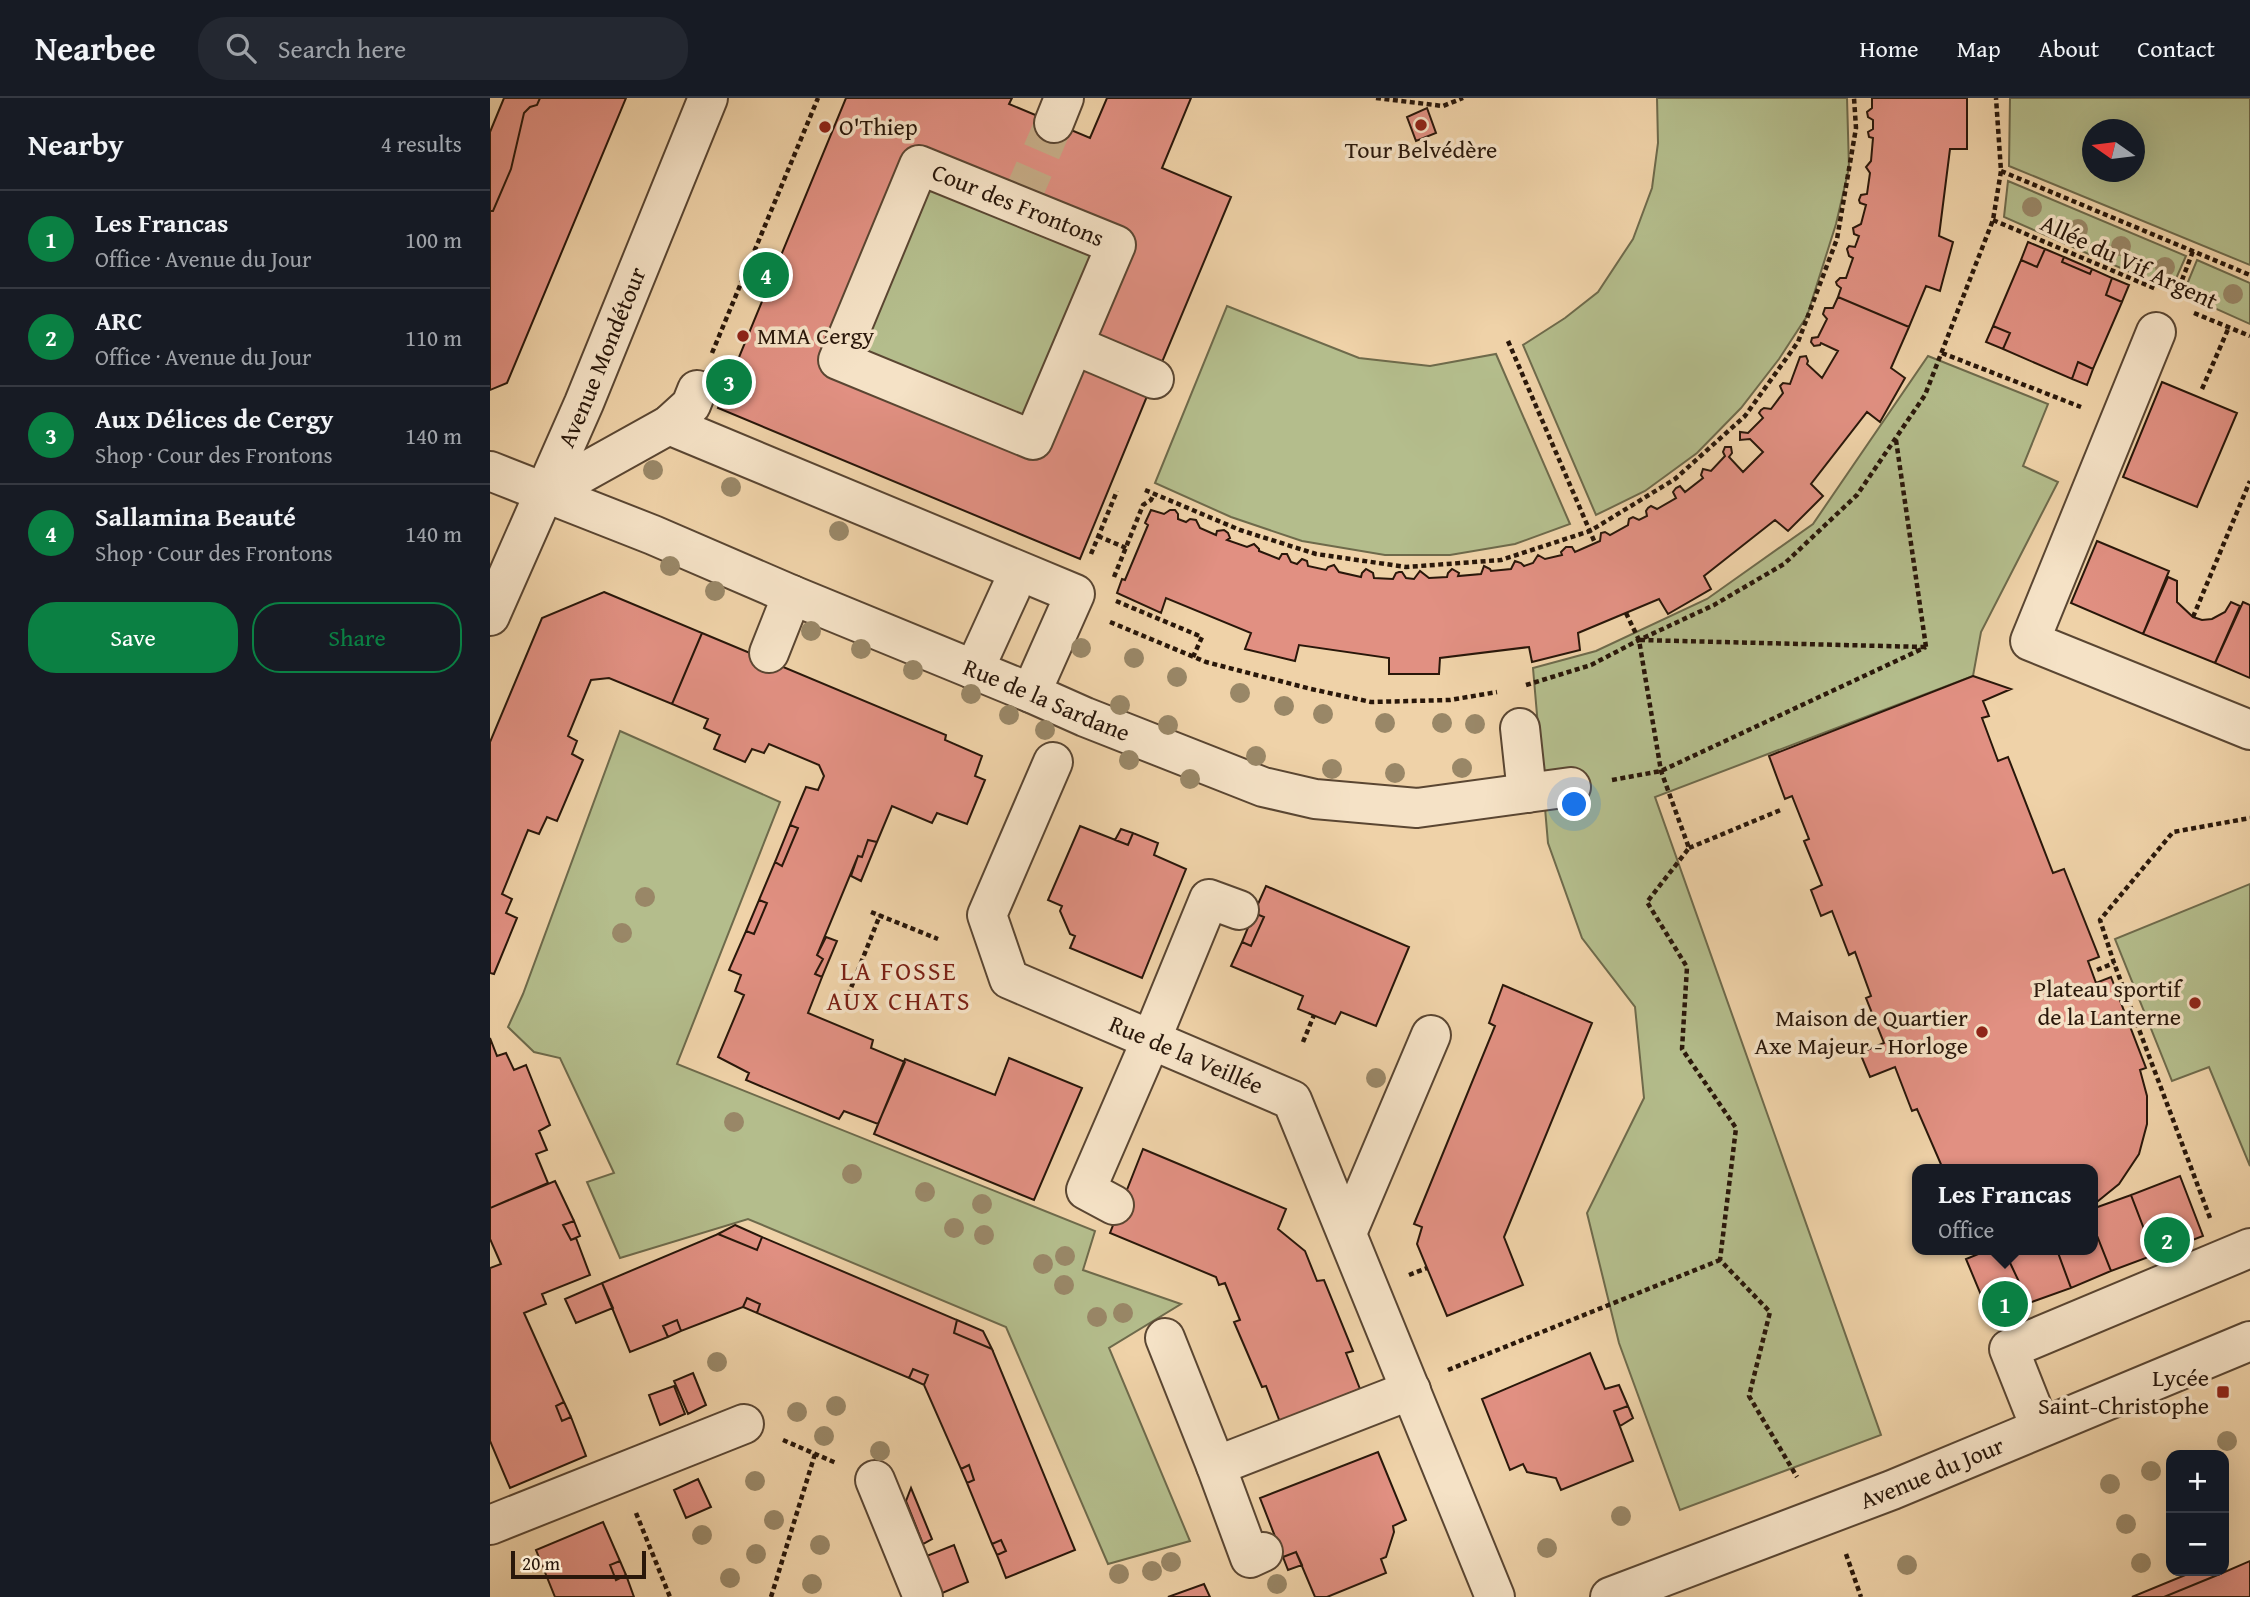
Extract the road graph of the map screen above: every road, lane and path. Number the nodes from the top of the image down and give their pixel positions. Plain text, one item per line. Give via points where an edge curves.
1 (708, 98) edge
2 (818, 98) edge
3 (1376, 98) edge
4 (1463, 98) edge
5 (1854, 98) edge
6 (1996, 98) edge
7 (2001, 171) junction
8 (1993, 220) junction
9 (2250, 275) edge
10 (2164, 312) junction
11 (2229, 327) junction
12 (2250, 336) edge
13 (1508, 341) dead end
14 (1074, 345) junction
15 (1942, 352) junction
16 (1154, 380) dead end
17 (2202, 389) dead end
18 (697, 390) joint
19 (2119, 422) junction
20 (669, 425) junction
21 (1896, 439) junction
22 (490, 471) edge
23 (2250, 481) edge
24 (1145, 490) dead end
25 (1117, 491) dead end
26 (545, 494) junction
27 (1154, 494) junction
28 (1590, 531) junction
29 (1098, 536) junction
30 (1595, 543) dead end
31 (1126, 548) junction
32 (1111, 584) dead end
33 (1011, 589) dead end
34 (792, 595) junction
35 (1090, 595) junction
36 (1626, 613) dead end
37 (490, 616) edge
38 (2193, 617) dead end
39 (1639, 640) junction
40 (1926, 647) junction
41 (769, 653) dead end
42 (1193, 657) junction
43 (974, 670) junction
44 (1519, 688) dead end
45 (1505, 690) dead end
46 (1031, 693) junction
47 (1520, 728) dead end
48 (2250, 730) edge
49 (1053, 762) dead end
50 (1661, 771) junction
51 (1571, 787) joint
52 (1527, 793) junction
53 (1783, 809) dead end
54 (2250, 818) edge
55 (1689, 848) junction
56 (1239, 910) dead end
57 (871, 912) dead end
58 (880, 915) junction
59 (938, 939) dead end
60 (2114, 963) junction
61 (2097, 970) dead end
62 (845, 1003) dead end
63 (1314, 1015) dead end
64 (1431, 1035) dead end
65 (1152, 1040) junction
66 (1303, 1042) dead end
67 (1090, 1193) dead end
68 (1347, 1233) junction
69 (2239, 1252) edge
70 (1720, 1260) junction
71 (1427, 1268) dead end
72 (1405, 1277) dead end
73 (1165, 1338) dead end
74 (2250, 1340) edge
75 (1427, 1381) junction
76 (744, 1423) joint
77 (2040, 1427) junction
78 (815, 1454) junction
79 (1216, 1466) junction
80 (620, 1473) junction
81 (1797, 1477) dead end
82 (875, 1479) joint
83 (490, 1525) edge
84 (1263, 1552) dead end
85 (1846, 1554) dead end
86 (670, 1597) edge
87 (771, 1597) edge
88 (923, 1597) edge
89 (1495, 1597) edge
90 (1610, 1597) edge
91 (1861, 1597) edge

1 - 26 street, Avenue Mondétour
2 - 18 path
3 - 4 path via 1443,106
5 - 28 path via 1856,128 1837,239 1798,342 1745,416 1675,479
6 - 7 path
7 - 8 path
7 - 9 path
8 - 10 path, Allée du Vif Argent via 2156,289
8 - 15 path
10 - 11 path, Allée du Vif Argent
10 - 19 street
11 - 12 path, Allée du Vif Argent
11 - 17 path
13 - 28 path
14 - 14 street, Cour des Frontons via 1116,245 919,165 838,360 1033,440
14 - 16 street
15 - 19 path
15 - 21 path via 1925,395
18 - 20 street via 691,405
19 - 48 street via 2030,641
20 - 26 street
20 - 35 street
21 - 39 path via 1857,495 1784,564 1714,605
21 - 40 path
22 - 26 street, Rue de la Sardane
23 - 38 path
24 - 27 path
25 - 29 path
26 - 34 street, Rue de la Sardane
26 - 37 street, Avenue Mondétour
27 - 28 path via 1240,530 1316,554 1406,568 1501,560
27 - 31 path via 1143,505
28 - 30 path
29 - 31 path
29 - 35 path
31 - 32 path
33 - 43 street
34 - 41 street
34 - 43 street, Rue de la Sardane
35 - 42 path via 1079,609
35 - 42 path via 1202,637
35 - 46 street
36 - 39 path
39 - 40 path
39 - 44 path via 1591,665
39 - 50 path
40 - 50 path
42 - 45 path via 1371,702 1450,700
43 - 46 street, Rue de la Sardane
46 - 52 street, Rue de la Sardane via 1263,787 1315,799 1417,808
47 - 52 street
49 - 65 street, Rue de la Veillée via 987,915 1009,979
50 - 51 path
50 - 55 path
51 - 52 street, Rue de la Sardane
53 - 55 path
54 - 60 path via 2173,832 2100,920
55 - 70 path via 1647,902 1687,967 1682,1049 1735,1128
56 - 65 street via 1209,899
57 - 58 path
58 - 59 path
58 - 62 path
60 - 61 path
60 - 69 path via 2215,1231
63 - 66 path
64 - 68 street
65 - 67 street
65 - 68 street, Rue de la Veillée via 1292,1100
68 - 75 street, Rue de la Veillée
69 - 77 street via 2009,1349
70 - 75 path
70 - 81 path via 1770,1312 1749,1396
71 - 72 path
73 - 79 street
74 - 77 street, Avenue du Jour
75 - 79 street
75 - 89 street, Rue de la Veillée
76 - 78 path
76 - 80 street
77 - 90 street, Avenue du Jour via 1892,1490
78 - 82 path
78 - 87 path
79 - 84 street via 1250,1558
80 - 83 street
80 - 86 path
82 - 88 street
85 - 91 path

